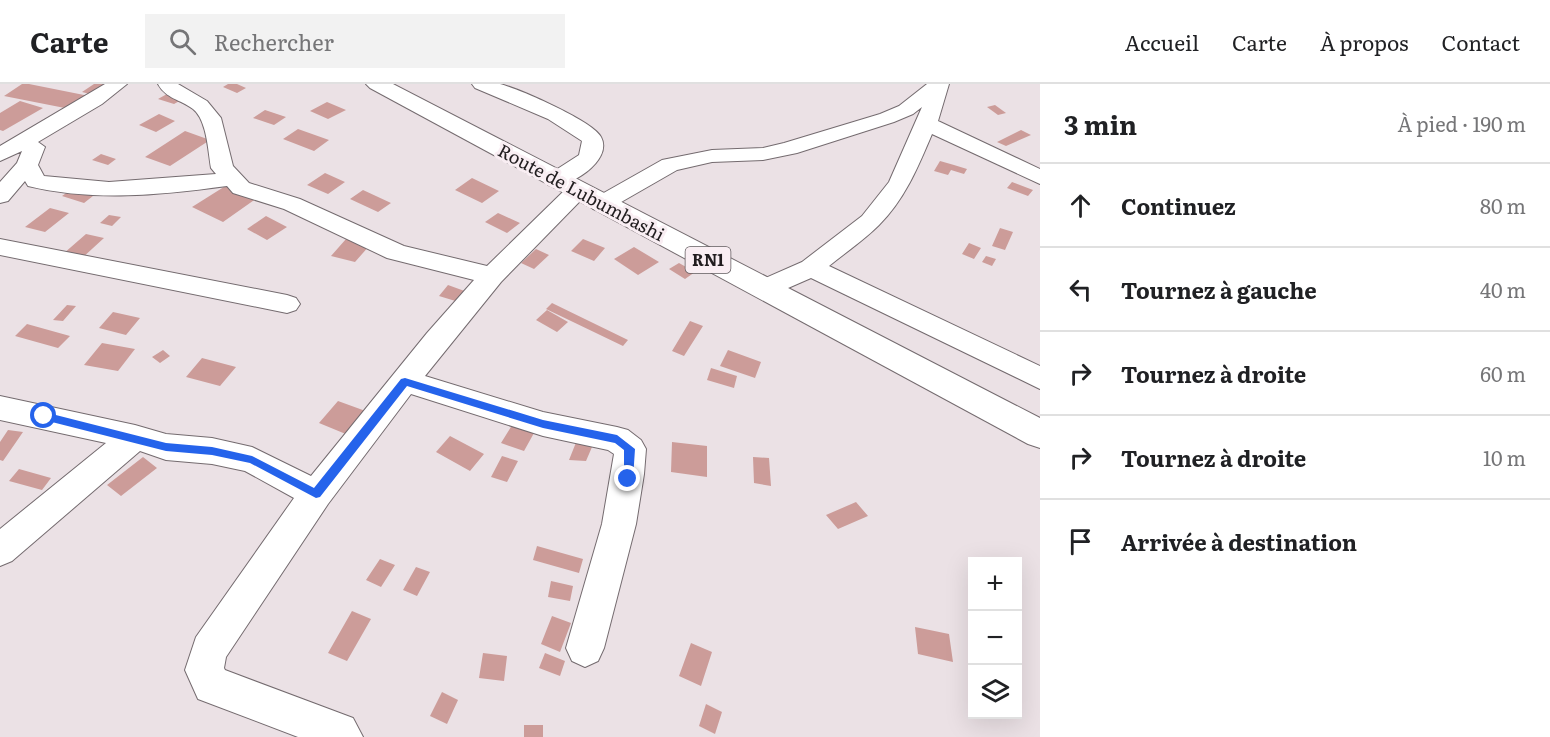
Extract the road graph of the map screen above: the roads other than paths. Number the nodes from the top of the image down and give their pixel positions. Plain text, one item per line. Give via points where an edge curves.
1 (117, 84) edge
2 (168, 84) edge
3 (377, 84) edge
4 (482, 84) edge
5 (939, 84) edge
6 (927, 123) junction
7 (42, 131) junction
8 (0, 155) edge
9 (27, 165) junction
10 (1040, 177) edge
11 (231, 179) junction
12 (578, 192) junction
13 (0, 196) edge
14 (0, 247) edge
15 (811, 268) junction
16 (492, 276) junction
17 (763, 289) junction
18 (287, 304) dead end
19 (1040, 378) edge
20 (405, 381) junction
21 (0, 408) edge
22 (1040, 434) edge
23 (135, 437) junction
24 (316, 494) junction
25 (0, 550) edge
26 (585, 648) dead end
27 (343, 737) edge

1 - 7 street
2 - 11 street via 211,117 222,168
3 - 12 highway, Route de Lubumbashi / RN1
4 - 12 street via 584,131 592,139 593,153
5 - 6 street
5 - 12 street via 906,110 789,148 763,154 712,156
6 - 10 street
6 - 15 street via 900,182 886,202 870,221
7 - 8 street
7 - 9 street
9 - 11 street via 36,181 63,187 131,188
9 - 13 street
11 - 16 street via 241,188 292,204 396,252
12 - 16 street
12 - 17 highway, Route de Lubumbashi / RN1
14 - 18 street
15 - 17 street
15 - 19 street
16 - 20 street
17 - 22 highway, Route de Lubumbashi / RN1
20 - 24 street
20 - 26 street via 543,424 617,440 630,449 626,495
21 - 23 street
23 - 24 street via 166,447 252,460
23 - 25 street
24 - 27 street via 220,632 209,650 204,670 212,685 339,732

